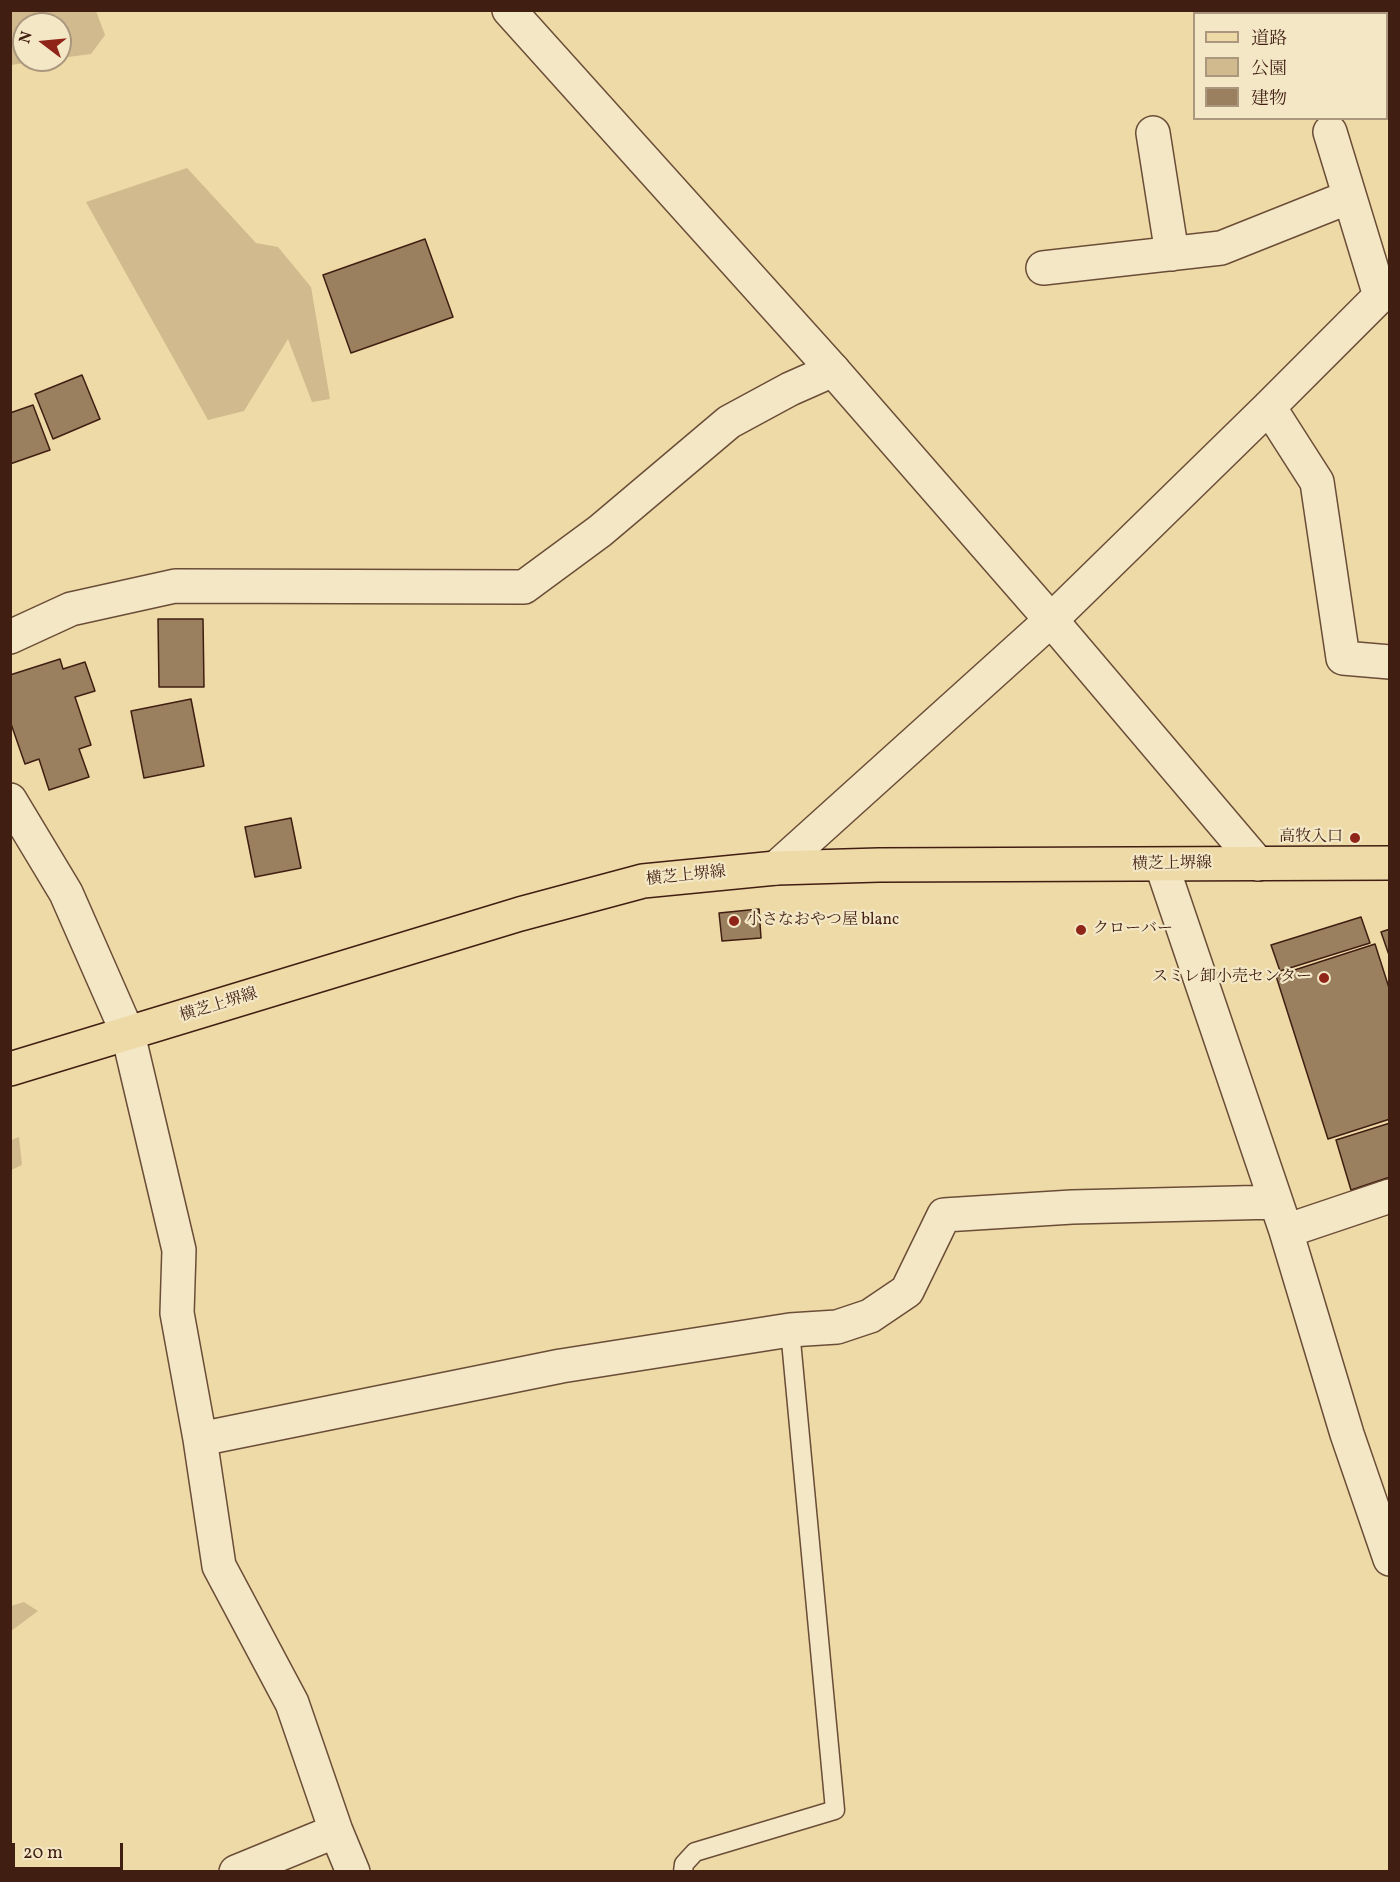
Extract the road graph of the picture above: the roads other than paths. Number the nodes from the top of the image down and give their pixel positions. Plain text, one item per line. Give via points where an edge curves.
1 (509, 10) edge
2 (1330, 132) dead end
3 (1153, 133) dead end
4 (1349, 197) junction
5 (1172, 254) junction
6 (1043, 268) dead end
7 (1385, 291) edge
8 (833, 370) junction
9 (1269, 407) junction
10 (1051, 620) junction
11 (10, 637) edge
12 (1389, 662) edge
13 (10, 800) edge
14 (1389, 863) edge
15 (1258, 864) junction
16 (1162, 866) junction
17 (776, 868) junction
18 (128, 1034) junction
19 (10, 1069) edge
20 (1389, 1196) edge
21 (1281, 1216) junction
22 (790, 1330) junction
23 (200, 1440) junction
24 (1389, 1559) edge
25 (336, 1832) junction
26 (236, 1872) edge
27 (353, 1872) edge
28 (683, 1872) edge

1 - 8 street
2 - 4 street
3 - 5 street
4 - 5 street via 1221,248
4 - 7 street
5 - 6 street
7 - 9 street
8 - 10 street
8 - 11 street via 729,422 600,531 524,587 175,586 71,609
9 - 10 street
9 - 12 street via 1317,482 1343,658
10 - 15 street
10 - 17 street
13 - 18 street via 66,893
14 - 15 main road, 横芝上堺線
15 - 16 main road, 横芝上堺線
16 - 17 main road, 横芝上堺線
16 - 21 street
17 - 18 main road, 横芝上堺線 via 643,881 520,914
18 - 19 main road, 横芝上堺線
18 - 23 street via 179,1250 177,1313
20 - 21 street
21 - 22 street via 1072,1208 944,1215 907,1291 870,1316 837,1328
21 - 24 street
22 - 23 street via 561,1366
22 - 28 lane via 835,1810 695,1852 684,1864
23 - 25 street via 219,1566 292,1703
25 - 26 street
25 - 27 street

